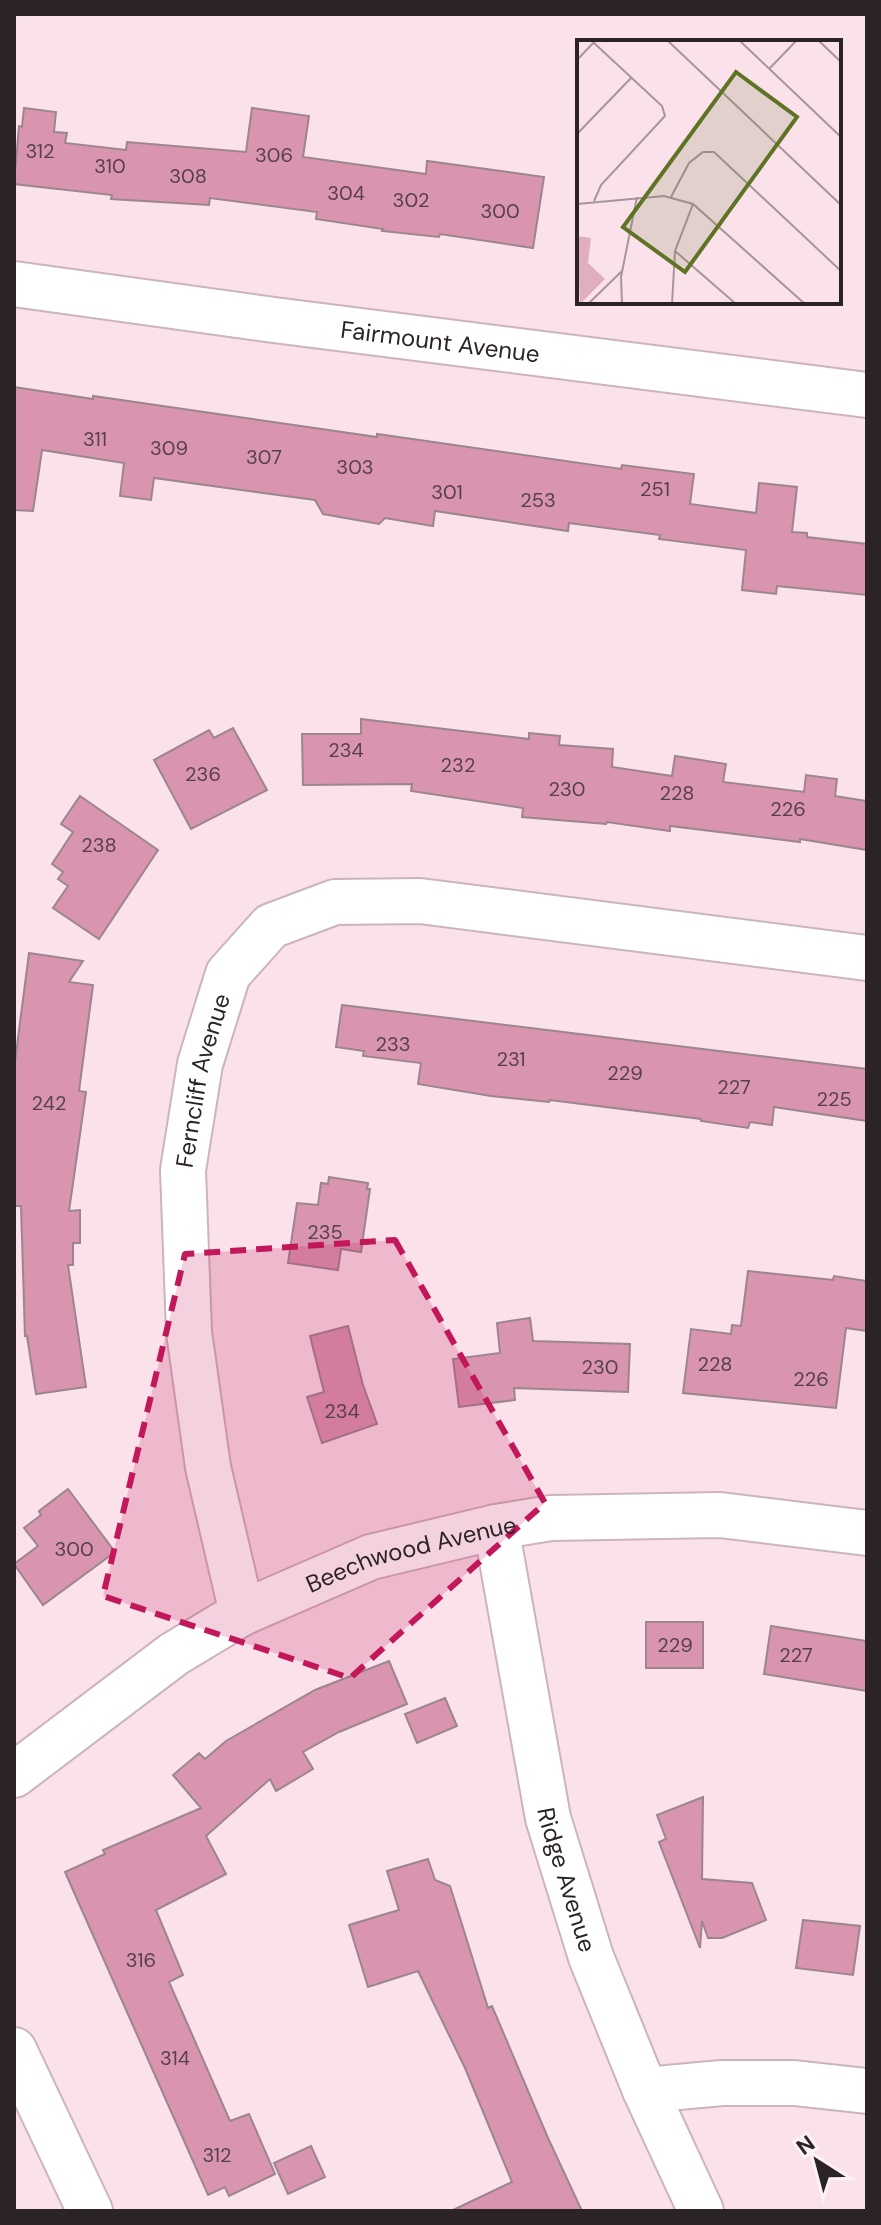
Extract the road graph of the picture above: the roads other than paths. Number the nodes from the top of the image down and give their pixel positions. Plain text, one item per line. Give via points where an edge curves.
1 (14, 284) edge
2 (867, 395) edge
3 (867, 958) edge
4 (496, 1527) junction
5 (867, 1533) edge
6 (242, 1613) junction
7 (14, 1775) edge
8 (14, 2050) edge
9 (645, 2090) junction
10 (867, 2091) edge
11 (90, 2211) edge
12 (701, 2211) edge

1 - 2 street, Fairmount Avenue
3 - 6 street, Ferncliff Avenue via 420,901 335,902 271,926 228,974 200,1064 183,1170 189,1332 208,1467
4 - 5 street, Beechwood Avenue via 551,1518 720,1515
4 - 6 street, Beechwood Avenue via 371,1557
4 - 9 street, Ridge Avenue via 548,1818 591,1957
6 - 7 street, Beechwood Avenue via 174,1654
8 - 11 street
9 - 10 street via 779,2083
9 - 12 street, Ridge Avenue

